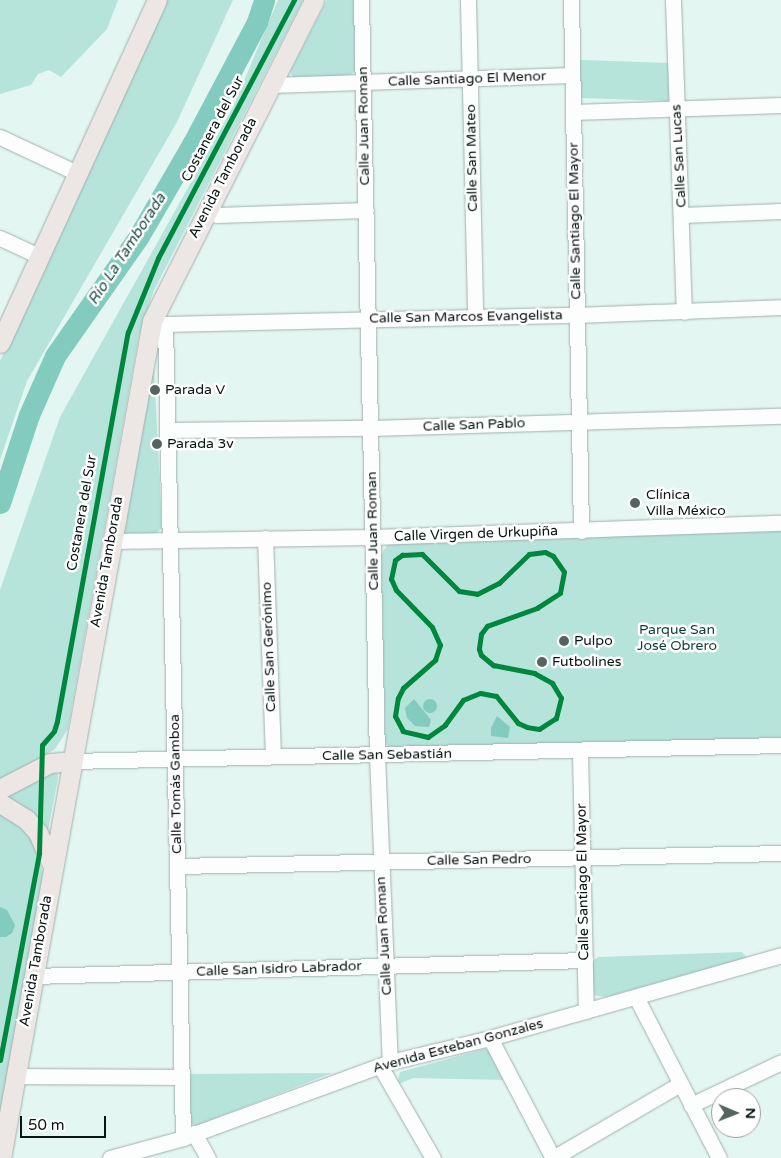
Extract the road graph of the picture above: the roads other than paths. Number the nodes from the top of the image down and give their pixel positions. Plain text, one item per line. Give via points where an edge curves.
1 (157, 0) edge
2 (314, 0) edge
3 (361, 0) edge
4 (468, 0) edge
5 (571, 0) edge
6 (673, 0) edge
7 (572, 75) junction
8 (470, 78) junction
9 (363, 82) junction
10 (271, 85) junction
11 (781, 105) edge
12 (676, 110) junction
13 (573, 112) junction
14 (0, 137) edge
15 (78, 173) junction
16 (206, 210) junction
17 (366, 210) junction
18 (781, 211) edge
19 (682, 215) junction
20 (0, 238) edge
21 (39, 256) junction
22 (781, 307) edge
23 (684, 312) junction
24 (475, 316) junction
25 (576, 316) junction
26 (368, 318) junction
27 (158, 322) junction
28 (0, 341) edge
29 (781, 416) edge
30 (578, 422) junction
31 (371, 428) junction
32 (167, 430) junction
33 (781, 523) edge
34 (581, 531) junction
35 (372, 537) junction
36 (265, 538) junction
37 (170, 540) junction
38 (111, 541) junction
39 (781, 745) edge
40 (580, 752) junction
41 (273, 756) junction
42 (377, 756) junction
43 (175, 758) junction
44 (71, 761) junction
45 (0, 789) edge
46 (0, 803) edge
47 (781, 853) edge
48 (582, 858) junction
49 (380, 862) junction
50 (52, 865) junction
51 (177, 866) junction
52 (781, 955) edge
53 (585, 960) junction
54 (387, 966) junction
55 (179, 973) junction
56 (33, 976) junction
57 (636, 997) junction
58 (586, 1011) junction
59 (490, 1038) junction
60 (781, 1062) edge
61 (385, 1064) junction
62 (16, 1076) junction
63 (182, 1078) junction
64 (680, 1084) junction
65 (691, 1105) junction
66 (188, 1136) junction
67 (1, 1158) edge
68 (110, 1158) edge
69 (208, 1158) edge
70 (433, 1158) edge
71 (553, 1158) edge
72 (719, 1158) edge

1 - 15 main road
2 - 10 main road, Avenida Tamborada
3 - 9 street, Calle Juan Roman
4 - 8 street, Calle San Mateo
5 - 7 street, Calle Santiago El Mayor
6 - 12 street, Calle San Lucas
7 - 8 street, Calle Santiago El Menor
7 - 13 street, Calle Santiago El Mayor
8 - 9 street, Calle Santiago El Menor
8 - 24 street, Calle San Mateo
9 - 10 street, Calle Santiago El Menor
9 - 17 street, Calle Juan Roman
10 - 16 main road, Avenida Tamborada
11 - 12 street
12 - 13 street
12 - 19 street, Calle San Lucas
13 - 25 street, Calle Santiago El Mayor
14 - 15 street
15 - 21 main road
16 - 17 street via 217,214
16 - 27 main road, Avenida Tamborada
17 - 26 street, Calle Juan Roman
18 - 19 street
19 - 23 street, Calle San Lucas
20 - 21 street
21 - 28 main road
22 - 23 street, Calle San Marcos Evangelista
23 - 25 street, Calle San Marcos Evangelista
24 - 25 street, Calle San Marcos Evangelista
24 - 26 street, Calle San Marcos Evangelista
25 - 30 street, Calle Santiago El Mayor
26 - 27 street, Calle San Marcos Evangelista
26 - 31 street, Calle Juan Roman
27 - 32 street, Calle Tomás Gamboa
27 - 38 main road, Avenida Tamborada
29 - 30 street, Calle San Pablo
30 - 31 street, Calle San Pablo
30 - 34 street, Calle Santiago El Mayor
31 - 32 street, Calle San Pablo
31 - 35 street, Calle Juan Roman
32 - 37 street, Calle Tomás Gamboa
33 - 34 street, Calle Virgen de Urkupiña
34 - 35 street, Calle Virgen de Urkupiña
35 - 36 street, Calle Virgen de Urkupiña
35 - 42 street, Calle Juan Roman
36 - 37 street, Calle Virgen de Urkupiña
36 - 41 street, Calle San Gerónimo
37 - 38 street, Calle Virgen de Urkupiña
37 - 43 street, Calle Tomás Gamboa
38 - 44 main road, Avenida Tamborada
39 - 40 street, Calle San Sebastián
40 - 42 street, Calle San Sebastián
40 - 48 street, Calle Santiago El Mayor
41 - 42 street, Calle San Sebastián
41 - 43 street, Calle San Sebastián
42 - 49 street, Calle Juan Roman
43 - 44 street, Calle San Sebastián
43 - 51 street, Calle Tomás Gamboa
44 - 45 main road, Calle San Sebastián via 50,763
44 - 50 main road, Avenida Tamborada
46 - 50 main road via 26,819 38,833
47 - 48 street, Calle San Pedro
48 - 49 street, Calle San Pedro
48 - 53 street, Calle Santiago El Mayor
49 - 51 street, Calle San Pedro
49 - 54 street, Calle Juan Roman
50 - 56 main road, Avenida Tamborada
51 - 55 street, Calle Tomás Gamboa
52 - 57 street, Avenida Esteban Gonzales
53 - 54 street, Calle San Isidro Labrador
53 - 58 street, Calle Santiago El Mayor
54 - 55 street, Calle San Isidro Labrador
54 - 61 street, Calle Juan Roman
55 - 56 street, Calle San Isidro Labrador
55 - 63 street, Calle Tomás Gamboa
56 - 62 main road, Avenida Tamborada
57 - 58 street, Avenida Esteban Gonzales
57 - 64 street
58 - 59 street, Avenida Esteban Gonzales
59 - 61 street, Avenida Esteban Gonzales
59 - 71 street
60 - 65 street
61 - 66 street, Avenida Esteban Gonzales
61 - 70 street, Calle Juan Roman
62 - 63 street
62 - 67 main road, Avenida Tamborada
63 - 66 street, Calle Tomás Gamboa
64 - 65 street
64 - 71 street
65 - 72 street
66 - 68 street, Avenida Esteban Gonzales
66 - 69 street, Calle Tomás Gamboa

